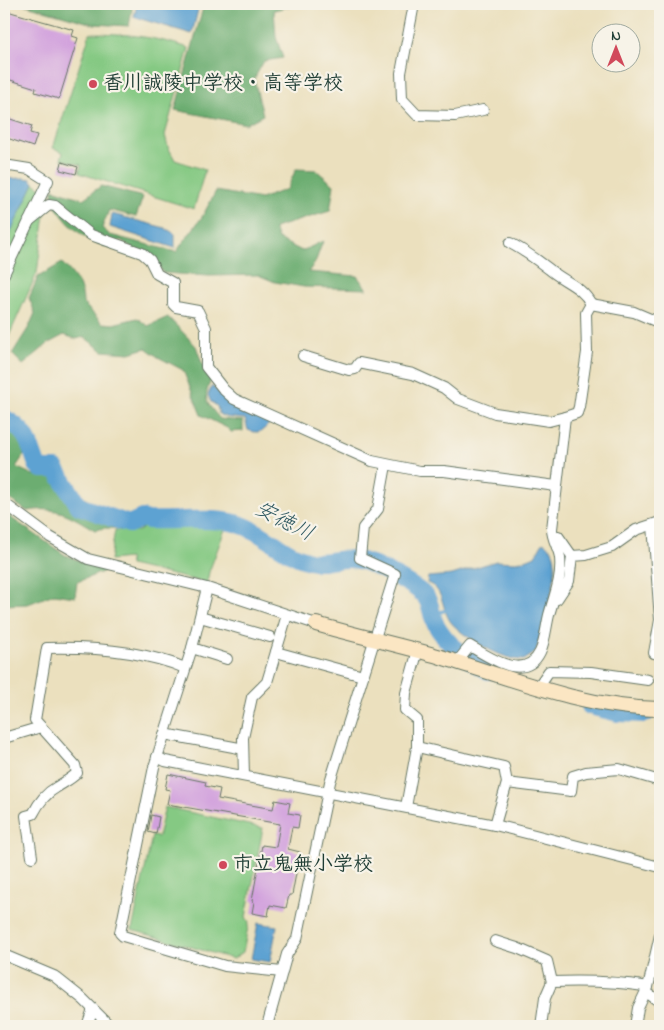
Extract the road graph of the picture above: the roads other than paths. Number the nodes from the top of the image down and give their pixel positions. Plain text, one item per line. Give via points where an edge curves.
1 (414, 4) edge
2 (483, 110) dead end
3 (4, 165) edge
4 (29, 221) junction
5 (510, 243) dead end
6 (4, 274) edge
7 (592, 304) junction
8 (660, 323) edge
9 (303, 356) dead end
10 (565, 417) junction
11 (386, 465) junction
12 (556, 486) junction
13 (4, 503) edge
14 (657, 524) edge
15 (552, 529) junction
16 (572, 556) junction
17 (207, 588) junction
18 (554, 602) junction
19 (287, 615) junction
20 (200, 618) junction
21 (316, 624) joint
22 (270, 637) dead end
23 (376, 641) junction
24 (192, 648) junction
25 (418, 650) junction
26 (276, 652) junction
27 (660, 654) edge
28 (227, 659) dead end
29 (457, 662) junction
30 (185, 668) junction
31 (363, 676) junction
32 (648, 680) dead end
33 (538, 687) junction
34 (660, 709) edge
35 (41, 727) junction
36 (164, 734) junction
37 (4, 738) edge
38 (417, 746) junction
39 (239, 748) dead end
40 (157, 757) junction
41 (244, 776) junction
42 (660, 781) edge
43 (507, 783) junction
44 (328, 793) junction
45 (406, 807) junction
46 (495, 824) junction
47 (32, 857) dead end
48 (660, 867) edge
49 (660, 935) edge
50 (494, 941) dead end
51 (4, 955) edge
52 (282, 972) junction
53 (552, 982) junction
54 (647, 990) junction
55 (660, 1002) edge
56 (94, 1009) junction
57 (87, 1026) edge
58 (110, 1026) edge
59 (267, 1026) edge
60 (541, 1026) edge
61 (635, 1026) edge

1 - 2 street via 401,72 402,98 417,115 454,116
3 - 4 street via 29,169 48,181
4 - 6 street
4 - 11 street via 49,205 55,206 91,235 142,253 157,274 173,283 173,304 198,311 206,328 206,367 224,390 234,398 337,447
5 - 7 street via 576,286
7 - 8 street via 634,312
7 - 10 street via 586,313 587,352 580,406 577,413
9 - 10 street via 349,370 355,369 359,363 413,374 444,388 458,399 495,413 549,420
10 - 12 street
11 - 12 street
11 - 23 street via 378,509 363,528 360,542 360,558 395,574
12 - 15 street
13 - 17 street via 50,537 88,559
14 - 16 street via 636,530 612,547
14 - 27 street via 660,620 654,653
15 - 16 street
15 - 18 street via 560,558
16 - 18 street via 569,581
17 - 19 street
17 - 20 street
18 - 29 street via 540,652 532,663 513,667 470,646
19 - 21 street
19 - 26 street
20 - 22 street
20 - 24 street
21 - 23 street
23 - 25 street
23 - 31 street
24 - 28 street
24 - 30 street
25 - 29 street
25 - 38 street via 406,693 405,710 417,720
26 - 31 street
26 - 41 street via 267,682 252,697 243,738
29 - 33 street
30 - 35 street via 170,662 105,650 47,648 35,720
30 - 36 street
31 - 44 street
32 - 33 street via 550,670
33 - 34 street via 608,705
35 - 37 street
35 - 47 street via 75,765 77,773 71,780 55,787 33,814 26,816
36 - 39 street
36 - 40 street
38 - 43 street via 504,767
38 - 45 street
40 - 41 street
40 - 52 street via 120,933 225,966
41 - 44 street
42 - 43 street via 619,769 573,776 571,792
43 - 46 street
44 - 45 street
44 - 52 street via 297,939 287,954
45 - 46 street
46 - 48 street
49 - 54 street
50 - 53 street via 547,961
51 - 56 street via 54,976
52 - 59 street
53 - 54 street via 626,983
53 - 60 street
54 - 55 street
54 - 61 street via 638,1008
56 - 57 street
56 - 58 street

